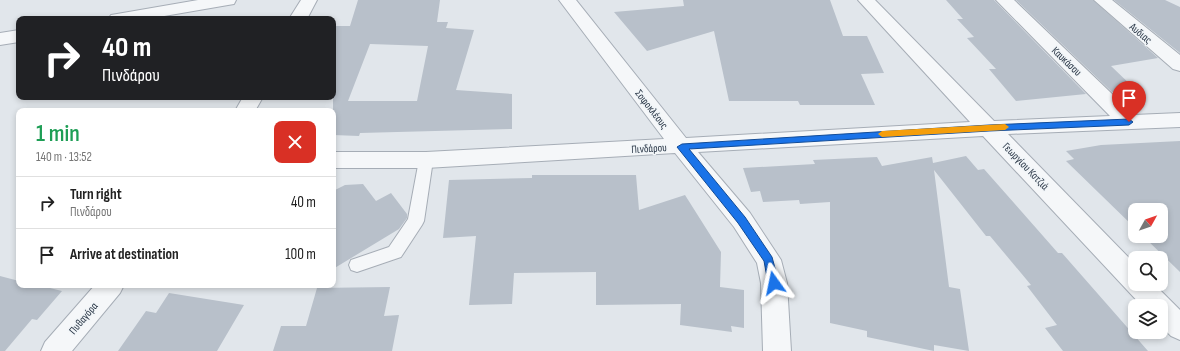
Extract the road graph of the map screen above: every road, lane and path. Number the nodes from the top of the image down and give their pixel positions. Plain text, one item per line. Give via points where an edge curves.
1 (228, 0) edge
2 (309, 0) edge
3 (567, 0) edge
4 (866, 0) edge
5 (1004, 0) edge
6 (1102, 0) edge
7 (135, 16) edge
8 (300, 16) edge
9 (16, 36) edge
10 (0, 39) edge
11 (1180, 65) edge
12 (1180, 120) edge
13 (1129, 122) junction
14 (989, 128) junction
15 (682, 147) junction
16 (336, 160) edge
17 (426, 160) junction
18 (357, 265) dead end
19 (1128, 273) edge
20 (108, 288) edge
21 (1145, 291) edge
22 (1152, 299) edge
23 (1168, 315) edge
24 (1180, 328) edge
25 (55, 351) edge
26 (776, 351) edge

1 - 7 street
2 - 8 street
3 - 15 street, Σοφοκλέους
4 - 14 street, Γεωργίου Κοτζιά
5 - 13 street, Καυκάσου
6 - 11 street, Αυδιας
9 - 10 street
12 - 13 street, Πινδάρου
13 - 14 street, Πινδάρου
14 - 15 street, Πινδάρου
14 - 19 street, Γεωργίου Κοτζιά
15 - 17 street, Πινδάρου
15 - 26 street, Σοφοκλέους via 742,220 769,260 774,283
16 - 17 street, Πινδάρου
17 - 18 lane via 416,221 395,252
20 - 25 street, Πυθαγόρα
21 - 22 street
23 - 24 street

